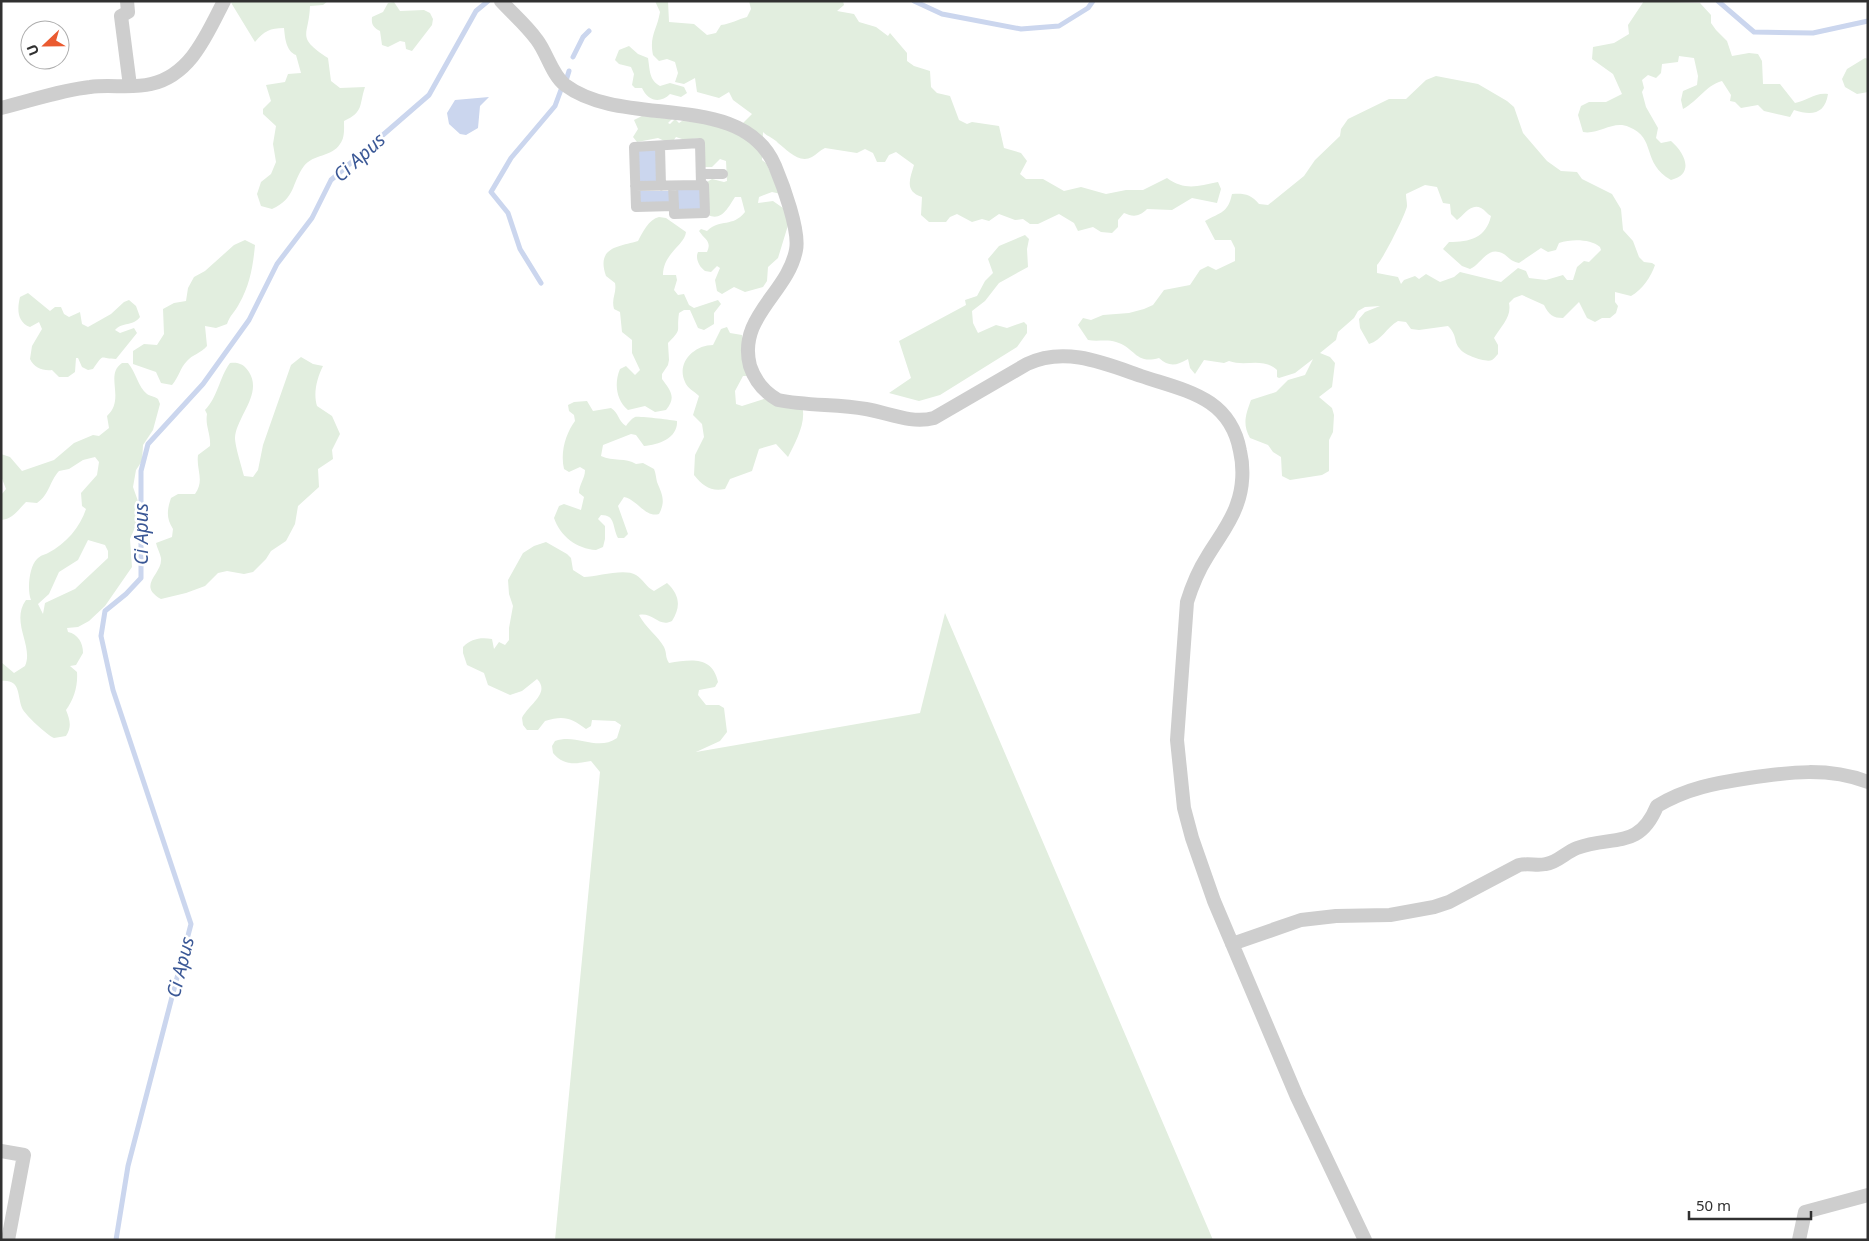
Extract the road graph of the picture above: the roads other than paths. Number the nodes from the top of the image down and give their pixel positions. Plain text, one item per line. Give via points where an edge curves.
1 (127, 1) edge
2 (224, 1) edge
3 (501, 1) edge
4 (130, 86) junction
5 (1, 108) edge
6 (660, 146) junction
7 (701, 174) junction
8 (723, 174) dead end
9 (701, 185) junction
10 (635, 186) junction
11 (661, 186) junction
12 (673, 186) junction
13 (674, 206) junction
14 (1868, 782) edge
15 (1232, 944) junction
16 (1, 1151) edge
17 (1868, 1195) edge
18 (8, 1240) edge
19 (1365, 1240) edge
20 (1799, 1240) edge

1 - 4 street via 128,12 121,16
2 - 4 street via 188,64 161,81
3 - 15 street via 537,40 564,84 603,102 724,122 741,128 766,149 776,167 792,214 797,249 786,274 751,328 748,353 752,373 759,384 778,400 864,408 926,420 1027,364 1062,356 1095,361 1187,392 1211,402 1226,415 1239,444 1241,484 1237,504 1193,582 1187,602 1177,740 1184,808 1192,838
4 - 5 street via 90,86
6 - 7 street via 700,143
6 - 10 street via 634,147
6 - 11 street
7 - 8 street
7 - 9 street
9 - 12 street
9 - 13 street via 704,185 705,213 674,214
10 - 11 street
10 - 13 street via 636,207
11 - 12 street
12 - 13 street
14 - 15 street via 1816,771 1792,771 1708,784 1657,806 1650,822 1635,835 1578,847 1546,864 1519,865 1449,902 1390,915 1301,920
15 - 19 street via 1297,1097
16 - 18 street via 24,1155
17 - 20 street via 1805,1212

